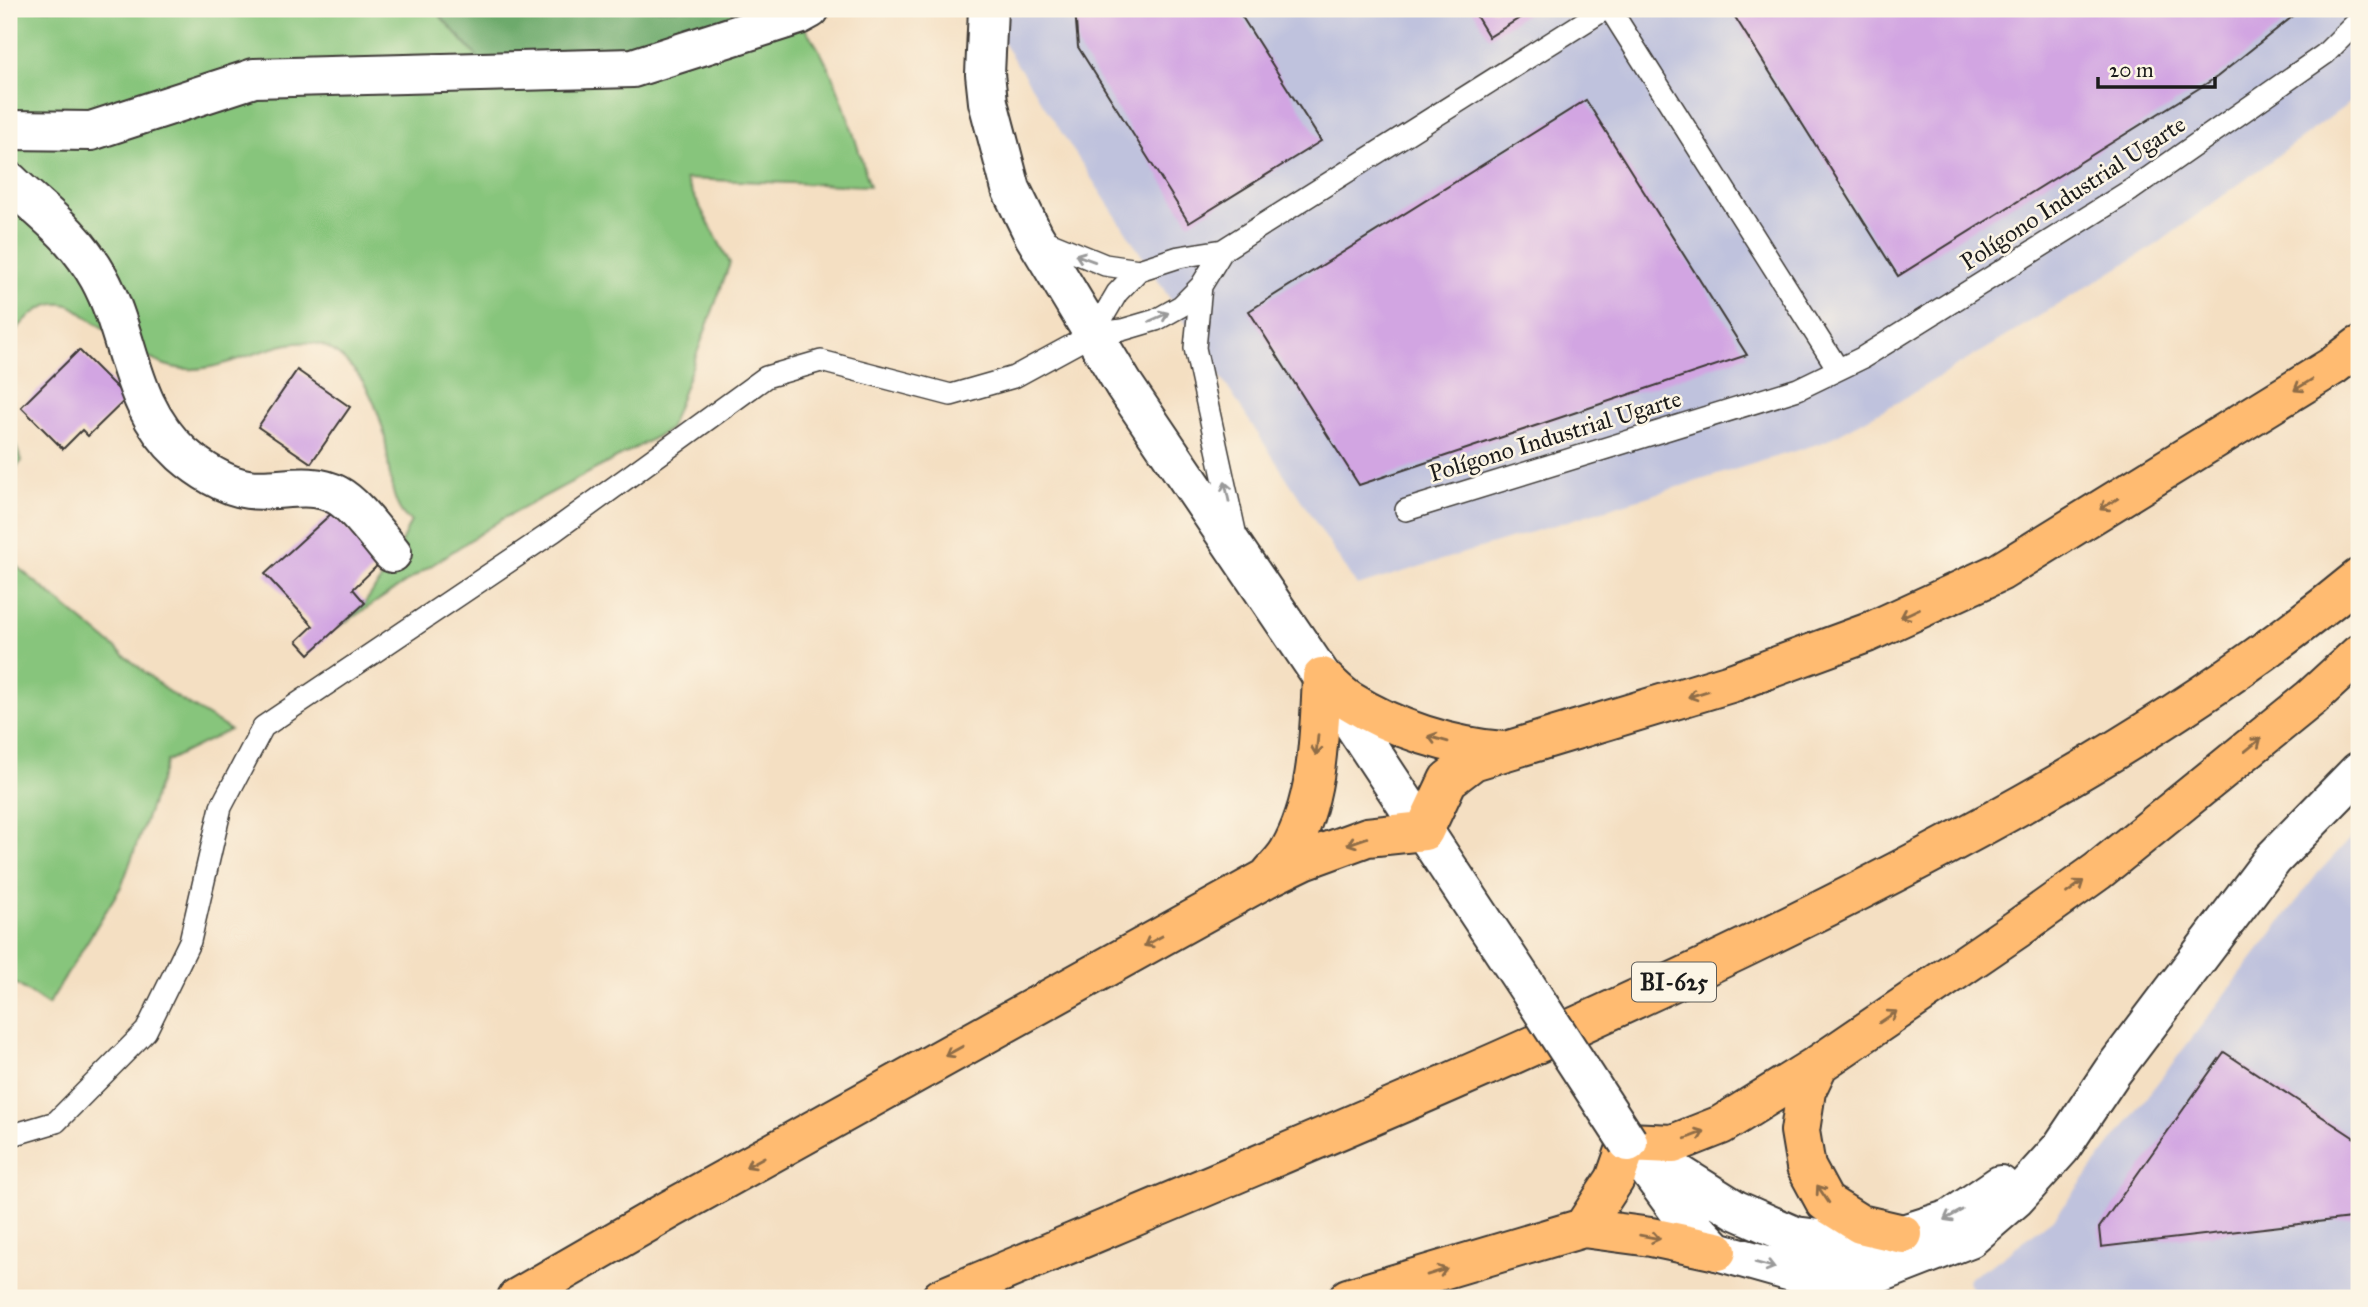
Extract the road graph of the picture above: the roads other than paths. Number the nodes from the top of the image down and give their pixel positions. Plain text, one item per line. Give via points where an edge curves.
1 (810, 9) edge
2 (988, 9) edge
3 (1608, 9) edge
4 (2359, 20) edge
5 (9, 130) edge
6 (9, 181) edge
7 (1034, 236) junction
8 (1223, 250) junction
9 (1139, 270) junction
10 (1201, 286) junction
11 (1093, 334) junction
12 (2359, 346) edge
13 (1839, 369) junction
14 (1406, 510) dead end
15 (392, 553) dead end
16 (1241, 559) junction
17 (2359, 578) edge
18 (2359, 654) edge
19 (1322, 677) junction
20 (1505, 751) junction
21 (2359, 771) edge
22 (1424, 831) junction
23 (1267, 878) junction
24 (1819, 1063) junction
25 (2112, 1072) junction
26 (9, 1136) edge
27 (1628, 1142) junction
28 (1583, 1228) junction
29 (1903, 1234) junction
30 (1717, 1251) junction
31 (517, 1298) edge
32 (941, 1298) edge
33 (1348, 1298) edge

1 - 5 street via 633,68 254,78 90,131
2 - 7 street via 988,102 1011,189
3 - 8 lane
3 - 13 lane
4 - 13 lane, Polígono Industrial Ugarte via 2325,54 2131,190
6 - 15 street via 81,249 100,281 141,394 159,428 183,454 232,485 322,488 340,496
9 -> 7 lane via 1105,265
7 - 11 street
8 - 9 lane
8 - 10 lane
9 - 11 lane via 1117,293
11 -> 10 lane via 1156,320 1181,306
16 -> 10 lane via 1195,348
11 - 16 street
11 - 26 lane via 1014,377 951,395 821,360 766,377 554,531 263,727 221,807 190,941 146,1031 56,1122
12 -> 20 main road via 2000,572 1867,633 1734,682
13 - 14 lane, Polígono Industrial Ugarte via 1798,389
16 - 19 street
17 - 32 main road, BI-625 via 2314,616 2190,702 2052,789 1924,859 1634,1000
24 -> 18 main road via 2098,871
20 -> 19 main road via 1470,748 1427,736 1349,701
19 - 22 street
19 -> 23 main road via 1314,779 1289,852
20 - 22 main road via 1473,761 1448,780
21 - 25 street via 2273,859
22 -> 23 main road via 1367,837
22 - 27 street, bridge
23 -> 31 main road
27 -> 24 main road via 1673,1143 1721,1125
29 -> 24 main road via 1860,1224 1825,1202 1807,1167 1800,1131 1806,1091
25 -> 29 street via 2007,1181 1950,1219
30 -> 25 street via 1795,1273 1880,1272 1970,1238 2015,1199 2061,1148
27 - 28 main road via 1615,1179
27 - 29 street via 1736,1210 1795,1236 1845,1242
27 - 30 street via 1678,1210
28 -> 30 main road
33 -> 28 main road

